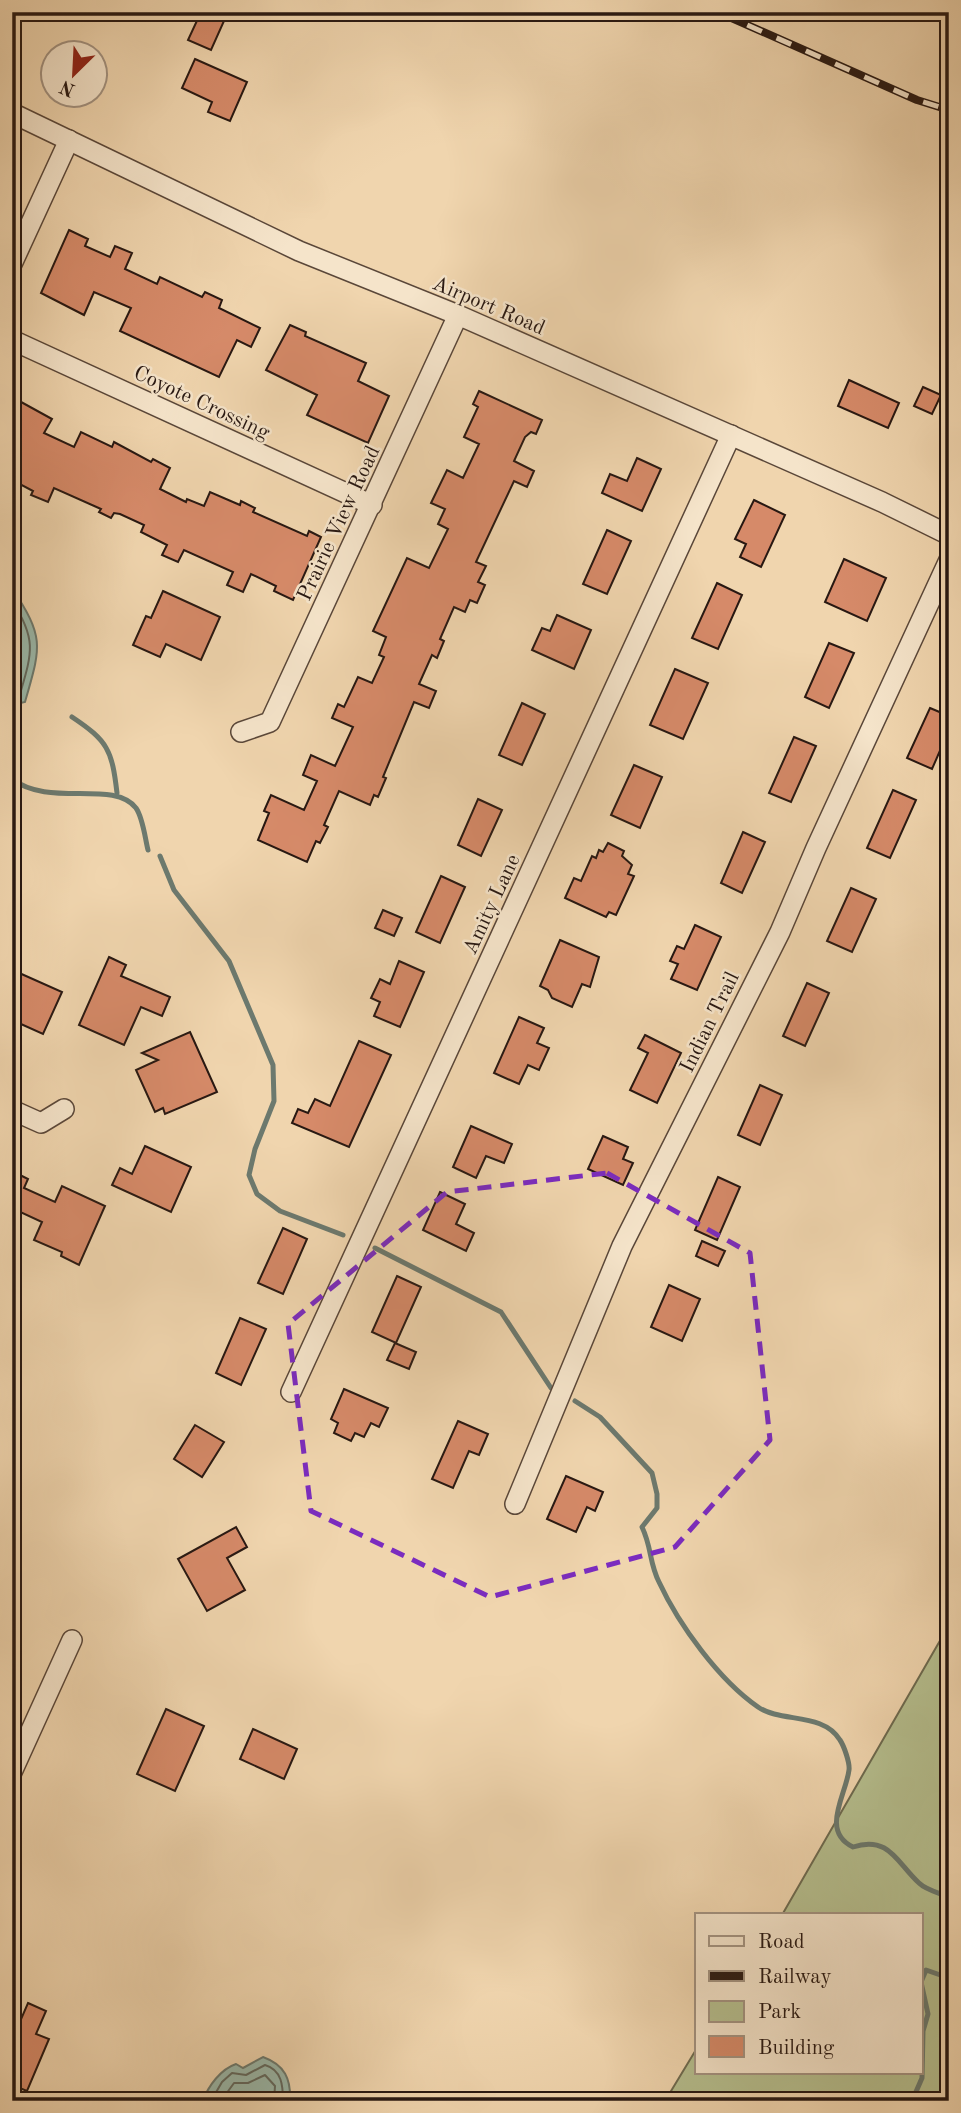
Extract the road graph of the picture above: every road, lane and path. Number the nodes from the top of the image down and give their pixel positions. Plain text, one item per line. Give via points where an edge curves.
1 (12, 113) edge
2 (69, 140) junction
3 (12, 264) edge
4 (458, 315) junction
5 (12, 340) edge
6 (731, 435) junction
7 (372, 505) junction
8 (949, 535) edge
9 (949, 560) edge
10 (241, 732) dead end
11 (64, 1109) dead end
12 (12, 1110) edge
13 (291, 1392) dead end
14 (515, 1504) dead end
15 (72, 1640) dead end
16 (12, 1772) edge

1 - 2 street, Airport Road
2 - 3 street
2 - 4 street, Airport Road via 299,251
4 - 6 street, Airport Road
4 - 7 street, Prairie View Road
5 - 7 street, Coyote Crossing
6 - 8 street, Airport Road
6 - 13 street, Amity Lane
7 - 10 street, Prairie View Road via 270,722
9 - 14 street, Indian Trail via 780,932 622,1246
11 - 12 street via 41,1123
15 - 16 street

